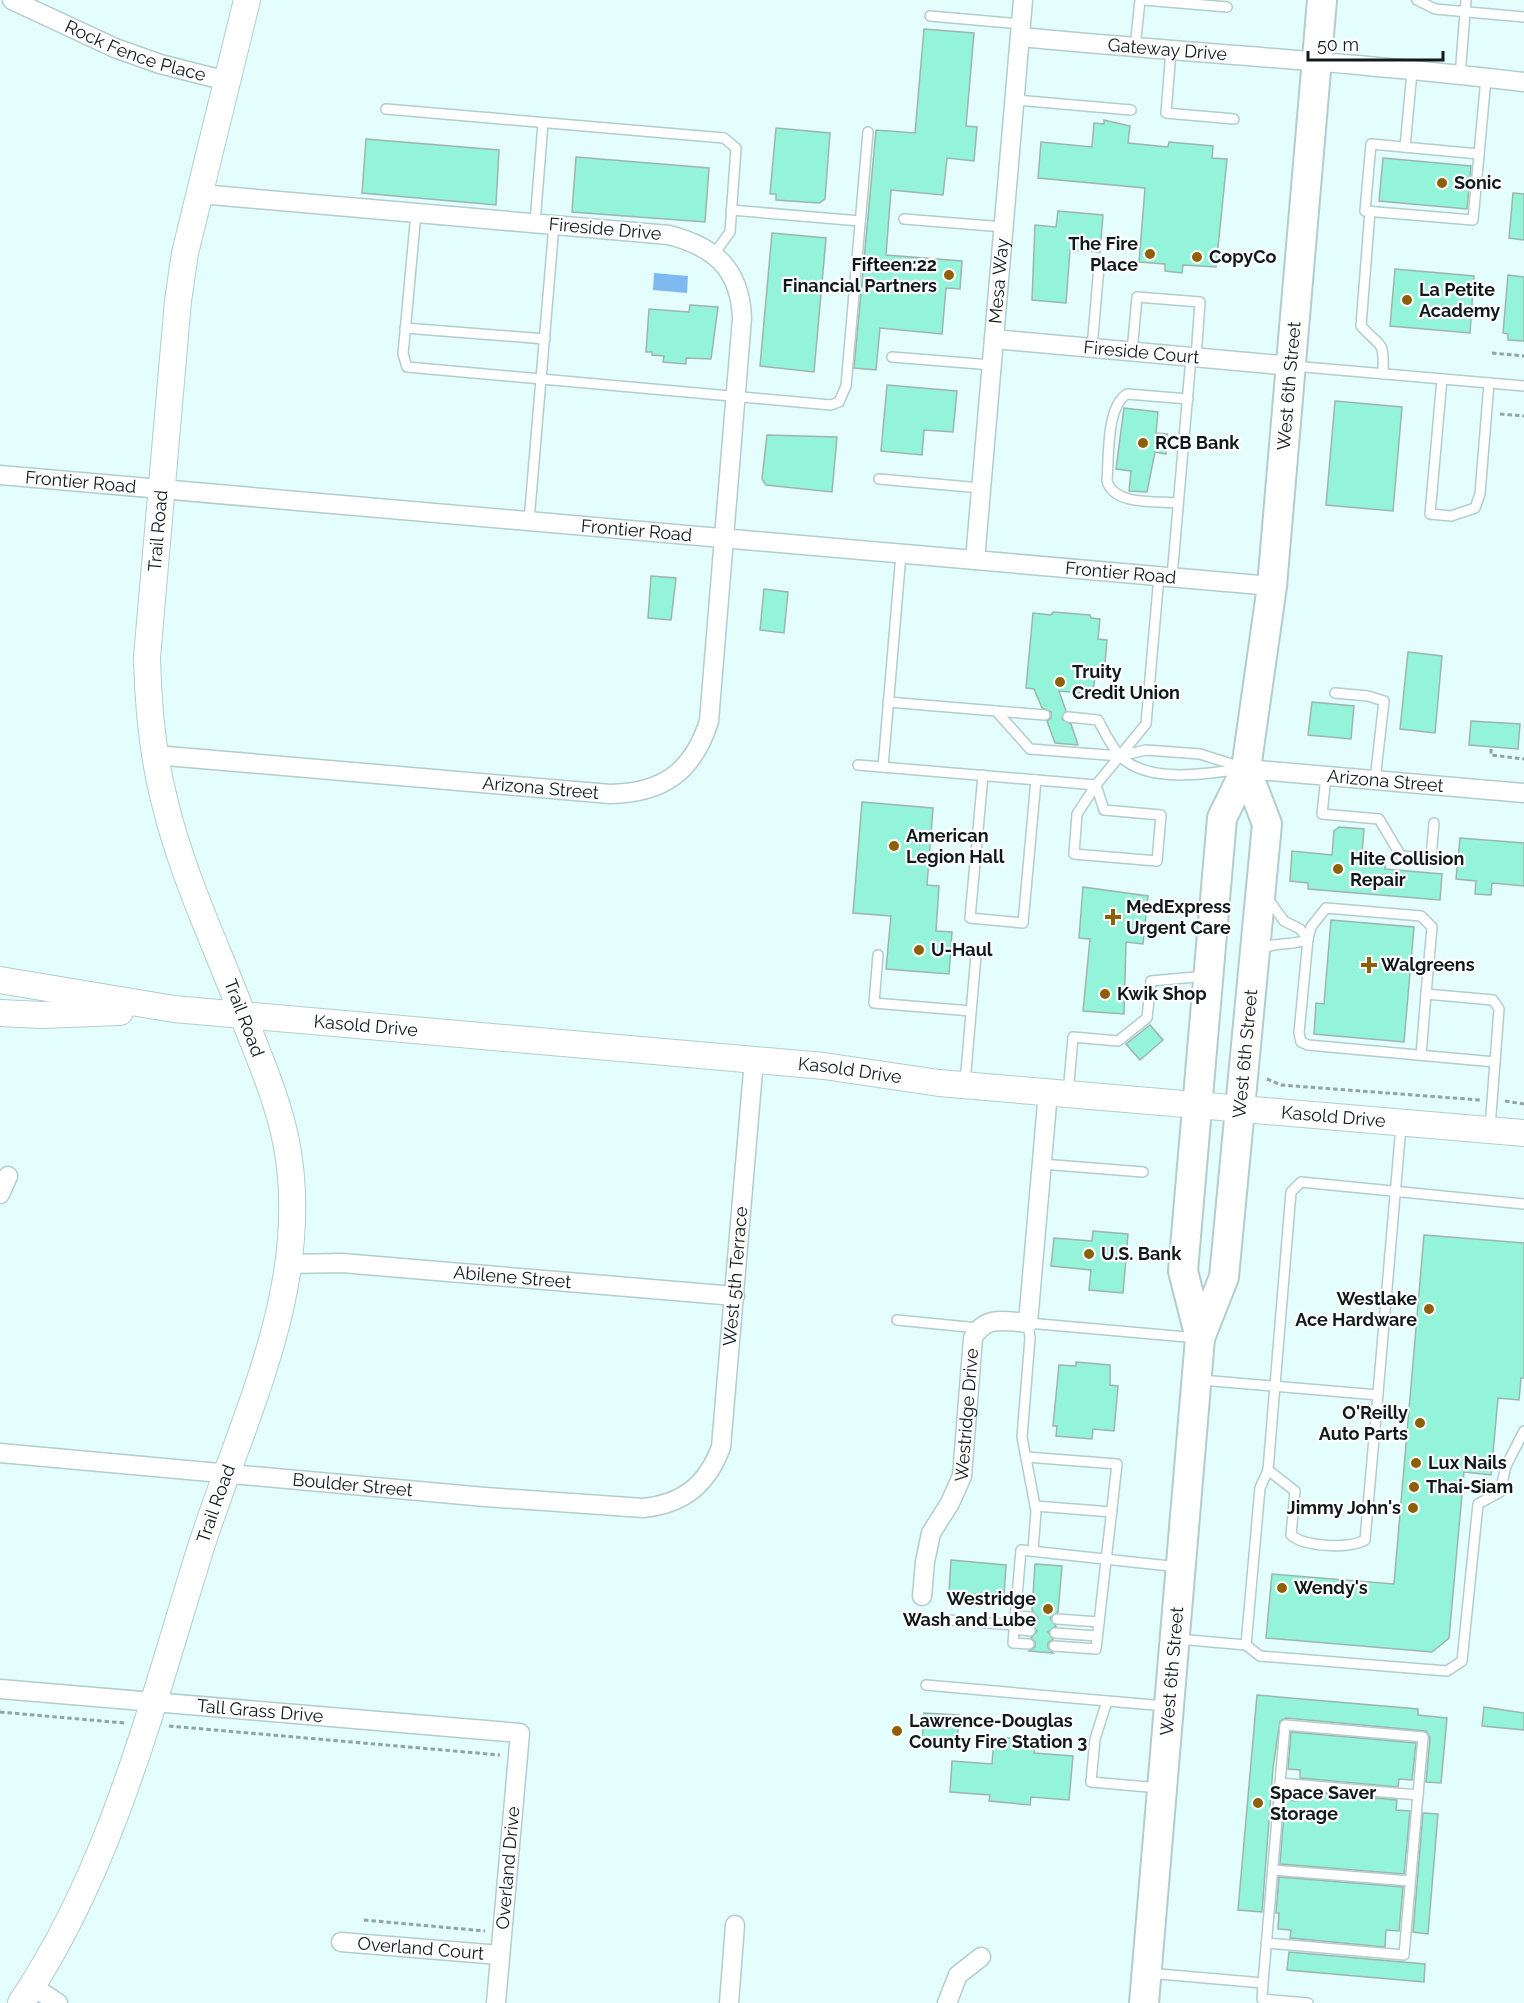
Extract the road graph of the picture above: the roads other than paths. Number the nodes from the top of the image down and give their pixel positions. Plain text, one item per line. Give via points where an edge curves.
1 (12, 0) edge
2 (246, 0) edge
3 (1023, 0) edge
4 (1142, 0) edge
5 (1322, 0) edge
6 (1417, 0) edge
7 (1466, 0) edge
8 (1227, 7) dead end
9 (1465, 11) junction
10 (930, 16) dead end
11 (1524, 16) edge
12 (1021, 31) junction
13 (1136, 48) junction
14 (1171, 51) junction
15 (1317, 63) junction
16 (1412, 72) junction
17 (1460, 76) junction
18 (1486, 78) junction
19 (227, 81) junction
20 (1524, 82) edge
21 (1015, 100) junction
22 (386, 109) dead end
23 (1131, 110) dead end
24 (1234, 120) dead end
25 (543, 123) junction
26 (867, 132) dead end
27 (1405, 147) junction
28 (1479, 154) junction
29 (200, 194) junction
30 (731, 210) junction
31 (1370, 211) junction
32 (416, 213) junction
33 (904, 219) dead end
34 (860, 221) junction
35 (535, 223) junction
36 (554, 225) junction
37 (1004, 227) junction
38 (714, 254) junction
39 (1099, 266) dead end
40 (405, 328) junction
41 (545, 339) junction
42 (994, 339) junction
43 (1092, 348) junction
44 (1132, 351) junction
45 (892, 357) dead end
46 (1194, 357) junction
47 (992, 365) junction
48 (1291, 366) junction
49 (1383, 374) junction
50 (1442, 379) junction
51 (541, 381) junction
52 (1489, 383) junction
53 (1524, 386) edge
54 (736, 397) junction
55 (1188, 399) junction
56 (0, 475) edge
57 (879, 479) dead end
58 (981, 488) junction
59 (162, 489) junction
60 (1178, 503) junction
61 (529, 521) junction
62 (724, 538) junction
63 (901, 554) junction
64 (975, 560) junction
65 (1165, 577) junction
66 (1272, 586) junction
67 (1335, 693) dead end
68 (888, 702) junction
69 (996, 711) junction
70 (1044, 715) dead end
71 (1068, 717) dead end
72 (155, 755) junction
73 (1120, 756) junction
74 (858, 765) dead end
75 (883, 767) junction
76 (1246, 769) junction
77 (983, 775) junction
78 (1326, 776) junction
79 (1036, 780) junction
80 (1375, 780) junction
81 (1096, 785) junction
82 (1524, 793) edge
83 (1434, 823) dead end
84 (1260, 888) junction
85 (1308, 939) junction
86 (878, 955) dead end
87 (976, 955) dead end
88 (1254, 955) junction
89 (1208, 976) junction
90 (0, 980) edge
91 (1426, 994) junction
92 (174, 1009) junction
93 (971, 1011) junction
94 (0, 1013) edge
95 (243, 1015) junction
96 (1421, 1055) junction
97 (754, 1059) junction
98 (1495, 1062) junction
99 (964, 1085) junction
100 (1058, 1093) junction
101 (1197, 1105) junction
102 (1240, 1109) junction
103 (1401, 1123) junction
104 (1490, 1131) junction
105 (1524, 1133) edge
106 (1042, 1164) junction
107 (1143, 1172) dead end
108 (8, 1176) dead end
109 (1396, 1191) junction
110 (0, 1194) edge
111 (1524, 1204) edge
112 (289, 1264) junction
113 (735, 1296) junction
114 (897, 1320) dead end
115 (1028, 1323) junction
116 (978, 1328) junction
117 (1200, 1338) junction
118 (1197, 1380) junction
119 (1275, 1386) junction
120 (1378, 1395) junction
121 (1524, 1431) edge
122 (0, 1453) edge
123 (1026, 1457) junction
124 (1268, 1470) junction
125 (227, 1473) junction
126 (699, 1486) joint
127 (1035, 1506) junction
128 (1112, 1512) junction
129 (1033, 1551) junction
130 (1106, 1560) junction
131 (1181, 1568) junction
132 (922, 1596) dead end
133 (1031, 1617) dead end
134 (1057, 1619) dead end
135 (947, 1620) dead end
136 (1098, 1622) junction
137 (1015, 1624) junction
138 (1030, 1631) dead end
139 (1055, 1633) dead end
140 (1097, 1636) junction
141 (1175, 1639) junction
142 (1029, 1644) dead end
143 (1246, 1645) junction
144 (1054, 1646) dead end
145 (926, 1685) dead end
146 (0, 1689) edge
147 (156, 1701) junction
148 (1107, 1701) junction
149 (1169, 1706) junction
150 (520, 1733) joint
151 (1280, 1783) junction
152 (1162, 1788) junction
153 (1418, 1795) junction
154 (1273, 1870) junction
155 (1410, 1881) junction
156 (735, 1924) dead end
157 (341, 1942) dead end
158 (1266, 1943) junction
159 (500, 1955) junction
160 (981, 1957) dead end
161 (1146, 1973) junction
162 (1263, 1983) junction
163 (26, 1995) edge
164 (58, 2003) edge
165 (495, 2003) edge
166 (729, 2003) edge
167 (947, 2003) edge
168 (1144, 2003) edge
169 (1308, 2003) edge

1 - 19 street, Rock Fence Place via 115,48
2 - 19 street, Trail Road
3 - 12 street, Mesa Way
4 - 8 lane
4 - 13 lane
5 - 15 main road, West 6th Street
6 - 9 lane via 1435,9
7 - 9 lane
9 - 11 lane
9 - 17 lane
10 - 12 lane
12 - 13 street, Gateway Drive
12 - 21 street, Mesa Way
13 - 14 street, Gateway Drive
14 - 15 street, Gateway Drive
14 - 24 lane via 1166,113
15 - 16 street, Gateway Drive
15 - 48 main road, West 6th Street
16 - 17 street, Gateway Drive
16 - 27 lane
17 - 18 street, Gateway Drive
18 - 20 street, Gateway Drive
18 - 28 lane
19 - 29 street, Trail Road
21 - 23 lane
21 - 37 street, Mesa Way
22 - 25 lane
25 - 30 lane via 724,138 736,148
25 - 35 lane
26 - 34 lane
27 - 28 lane
27 - 31 lane via 1371,144 1365,211
28 - 31 lane via 1473,220
29 - 32 street, Fireside Drive
29 - 59 street, Trail Road via 178,302
30 - 34 lane
30 - 38 lane via 730,232
31 - 49 lane via 1360,327 1379,340 1384,350
32 - 35 street, Fireside Drive
32 - 40 lane
33 - 37 lane
34 - 54 lane via 844,396 831,405
35 - 36 street, Fireside Drive
36 - 38 street, Fireside Drive via 669,235 691,241
36 - 41 lane
37 - 42 street, Mesa Way
38 - 54 street, Fireside Drive via 735,281 741,301
39 - 43 lane
40 - 41 lane
40 - 51 lane via 404,362 414,370
41 - 51 lane
42 - 43 street, Fireside Court
42 - 47 street, Mesa Way
43 - 44 street, Fireside Court
44 - 46 street, Fireside Court
44 - 46 lane via 1137,297 1200,302
45 - 47 lane
46 - 48 street, Fireside Court
46 - 55 lane
47 - 58 street, Mesa Way
48 - 49 lane
48 - 66 main road, West 6th Street
49 - 50 lane
50 - 52 lane
50 - 52 lane via 1430,514 1451,516 1475,508 1480,494
51 - 54 lane
51 - 61 lane
52 - 53 lane
54 - 62 street, Fireside Drive
55 - 60 lane
55 - 60 lane via 1127,394 1120,398 1113,414 1109,489 1120,498
56 - 59 street, Frontier Road
57 - 58 lane
58 - 64 street, Mesa Way
59 - 61 street, Frontier Road
59 - 72 street, Trail Road via 147,657
60 - 65 lane
61 - 62 street, Frontier Road
62 - 63 street, Frontier Road
62 - 72 street, Arizona Street via 709,721 696,753 686,765 673,778 653,788 610,794
63 - 64 street, Frontier Road
63 - 68 lane
64 - 65 street, Frontier Road
65 - 66 street, Frontier Road
65 - 73 lane via 1146,724
66 - 76 main road, West 6th Street
67 - 80 lane via 1368,696 1384,702
68 - 69 lane
68 - 75 lane
69 - 70 lane
69 - 73 lane via 1030,748
71 - 73 lane via 1098,720
72 - 95 street, Trail Road via 174,832
73 - 76 lane via 1146,750 1200,754
73 - 76 lane via 1144,771 1193,776
73 - 81 lane
74 - 75 lane
75 - 77 lane
76 - 78 street, Arizona Street
76 - 84 main road, West 6th Street via 1267,824
76 - 89 main road, West 6th Street via 1222,818
77 - 79 lane
77 - 79 lane via 970,918 1023,923
78 - 80 street, Arizona Street
78 - 83 lane via 1322,814 1379,819 1401,856 1431,858
79 - 81 lane
80 - 82 street, Arizona Street
81 - 81 lane via 1077,814 1074,854 1157,861 1161,815 1104,810
84 - 85 lane via 1284,921 1300,929
84 - 88 main road, West 6th Street
85 - 88 lane via 1298,944 1270,944
85 - 91 lane via 1311,927 1326,908 1421,916 1432,927
85 - 96 lane via 1301,1042
86 - 93 lane via 874,1003
87 - 93 lane
88 - 102 main road, West 6th Street
89 - 100 lane via 1151,981 1148,1018 1118,1041 1073,1037
89 - 101 main road, West 6th Street
90 - 92 street, Kasold Drive
91 - 96 lane
91 - 98 lane via 1497,1003
92 - 94 street, Kasold Drive
92 - 95 street, Kasold Drive
93 - 99 lane
95 - 97 street, Kasold Drive
95 - 112 street, Trail Road via 286,1140 292,1188
96 - 98 lane
97 - 99 street, Kasold Drive
97 - 113 street, West 5th Terrace
98 - 104 lane
99 - 100 street, Kasold Drive
100 - 101 street, Kasold Drive
100 - 106 street
101 - 102 street, Kasold Drive
101 - 117 main road, West 6th Street via 1183,1271
102 - 103 street, Kasold Drive
102 - 117 main road, West 6th Street via 1224,1277
103 - 104 street, Kasold Drive
103 - 109 lane
104 - 105 street, Kasold Drive
106 - 107 lane
106 - 115 street
108 - 110 street
109 - 111 lane
109 - 119 lane via 1301,1182 1291,1192
109 - 120 lane
112 - 113 street, Abilene Street via 342,1263
112 - 125 street, Trail Road via 280,1315
113 - 126 street, West 5th Terrace via 721,1447 714,1466
114 - 116 lane
115 - 116 street, Westridge Drive via 993,1320
115 - 117 lane
115 - 123 lane via 1022,1437
116 - 132 street, Westridge Drive via 973,1338 962,1476 931,1533
117 - 118 main road, West 6th Street
118 - 119 lane
118 - 131 main road, West 6th Street
119 - 120 lane
119 - 124 lane
120 - 124 lane via 1365,1540 1354,1546 1299,1542 1291,1535 1295,1491
121 - 143 lane via 1506,1466 1500,1492 1478,1504 1462,1661 1447,1671 1260,1656
122 - 125 street, Boulder Street
123 - 127 lane
123 - 128 lane via 1117,1464
124 - 143 lane via 1260,1488
125 - 126 street, Boulder Street via 643,1508 680,1500
125 - 147 street, Trail Road
127 - 128 lane
127 - 129 lane
128 - 130 lane
129 - 130 lane
129 - 137 lane via 1021,1550
130 - 131 lane
130 - 136 lane
131 - 141 main road, West 6th Street
133 - 137 lane
134 - 136 lane
135 - 137 lane
136 - 140 lane
137 - 138 lane
137 - 142 lane via 1013,1643
139 - 140 lane
140 - 144 lane via 1096,1649
141 - 143 lane
141 - 149 main road, West 6th Street
145 - 148 lane
146 - 147 street, Tall Grass Drive
147 - 150 street, Tall Grass Drive
147 - 163 street, Trail Road via 81,1897
148 - 149 lane
148 - 152 lane via 1095,1739 1091,1782
149 - 152 main road, West 6th Street
150 - 159 street, Overland Drive
151 - 153 lane
151 - 153 lane via 1285,1725 1423,1737
151 - 154 lane
152 - 161 main road, West 6th Street
153 - 155 lane
154 - 155 lane
154 - 158 lane
155 - 158 lane via 1404,1955
156 - 166 street
157 - 159 street, Overland Court
158 - 162 lane
159 - 165 street, Overland Drive
160 - 167 street via 958,1975
161 - 162 lane
161 - 168 main road, West 6th Street
162 - 169 lane via 1262,1999
163 - 164 street

